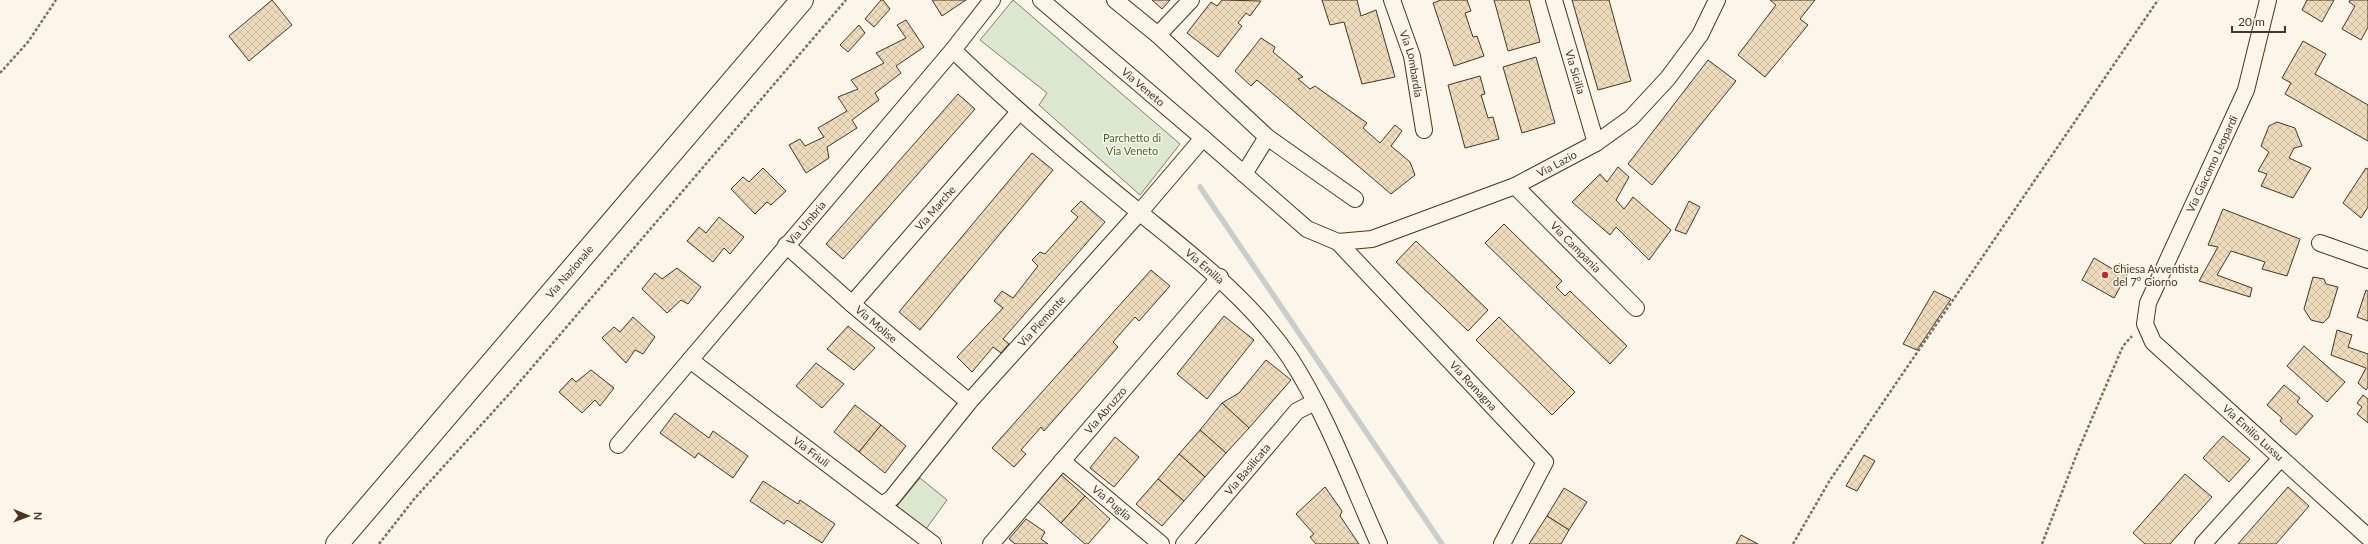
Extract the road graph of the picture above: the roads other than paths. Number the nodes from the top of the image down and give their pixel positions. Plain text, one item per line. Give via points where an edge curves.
1 (802, 0) edge
2 (992, 0) edge
3 (1041, 0) edge
4 (1115, 0) edge
5 (1191, 0) edge
6 (1392, 0) edge
7 (1554, 0) edge
8 (1717, 0) edge
9 (2268, 0) edge
10 (1158, 35) junction
11 (952, 50) junction
12 (1019, 112) junction
13 (1424, 130) dead end
14 (1267, 137) junction
15 (1203, 138) junction
16 (1596, 143) junction
17 (1244, 174) junction
18 (1515, 186) junction
19 (1355, 199) dead end
20 (1139, 213) junction
21 (1338, 242) junction
22 (2320, 243) dead end
23 (786, 245) junction
24 (2368, 260) edge
25 (1220, 277) junction
26 (852, 304) junction
27 (1636, 308) dead end
28 (2145, 324) joint
29 (690, 360) junction
30 (969, 402) junction
31 (1315, 402) junction
32 (618, 445) dead end
33 (2281, 458) junction
34 (1062, 461) junction
35 (882, 506) junction
36 (2368, 537) edge
37 (337, 544) edge
38 (933, 544) edge
39 (991, 544) edge
40 (1161, 544) edge
41 (1184, 544) edge
42 (1379, 544) edge
43 (1502, 544) edge
44 (2203, 544) edge

1 - 37 main road, Via Nazionale
2 - 11 street, Via Umbria
3 - 15 street, Via Veneto
4 - 10 street
5 - 10 street
6 - 13 street, Via Lombardia via 1412,56
7 - 16 street, Via Sicilia
8 - 16 street, Via Lazio via 1700,34 1668,78 1631,118
9 - 28 street, Via Giacomo Leopardi via 2246,90 2148,303
10 - 14 street
11 - 12 street, Via Emilia
11 - 23 street, Via Umbria
12 - 20 street, Via Emilia
12 - 26 street, Via Marche
14 - 17 street
14 - 19 street
15 - 17 street, Via Veneto
15 - 20 street, Via Piemonte
16 - 18 street, Via Lazio
17 - 21 street, Via Veneto via 1307,229
18 - 21 street, Via Lazio via 1372,238
18 - 27 street, Via Campania
20 - 25 street, Via Emilia
20 - 30 street, Via Piemonte
21 - 43 street, Via Romagna via 1545,462
22 - 24 street
23 - 26 street, Via Molise
23 - 29 street, Via Umbria
25 - 31 street, Via Emilia via 1289,357
25 - 34 street, Via Abruzzo
26 - 30 street, Via Molise
28 - 33 street, Via Emilio Lussu via 2152,342
29 - 32 street, Via Umbria
29 - 35 street, Via Friuli
30 - 35 street, Via Piemonte via 892,498
31 - 41 street, Via Basilicata via 1297,411
31 - 42 street, Via Emilia
33 - 36 street, Via Emilio Lussu
33 - 44 street
34 - 39 street, Via Abruzzo
34 - 40 street, Via Puglia
35 - 38 street, Via Friuli

